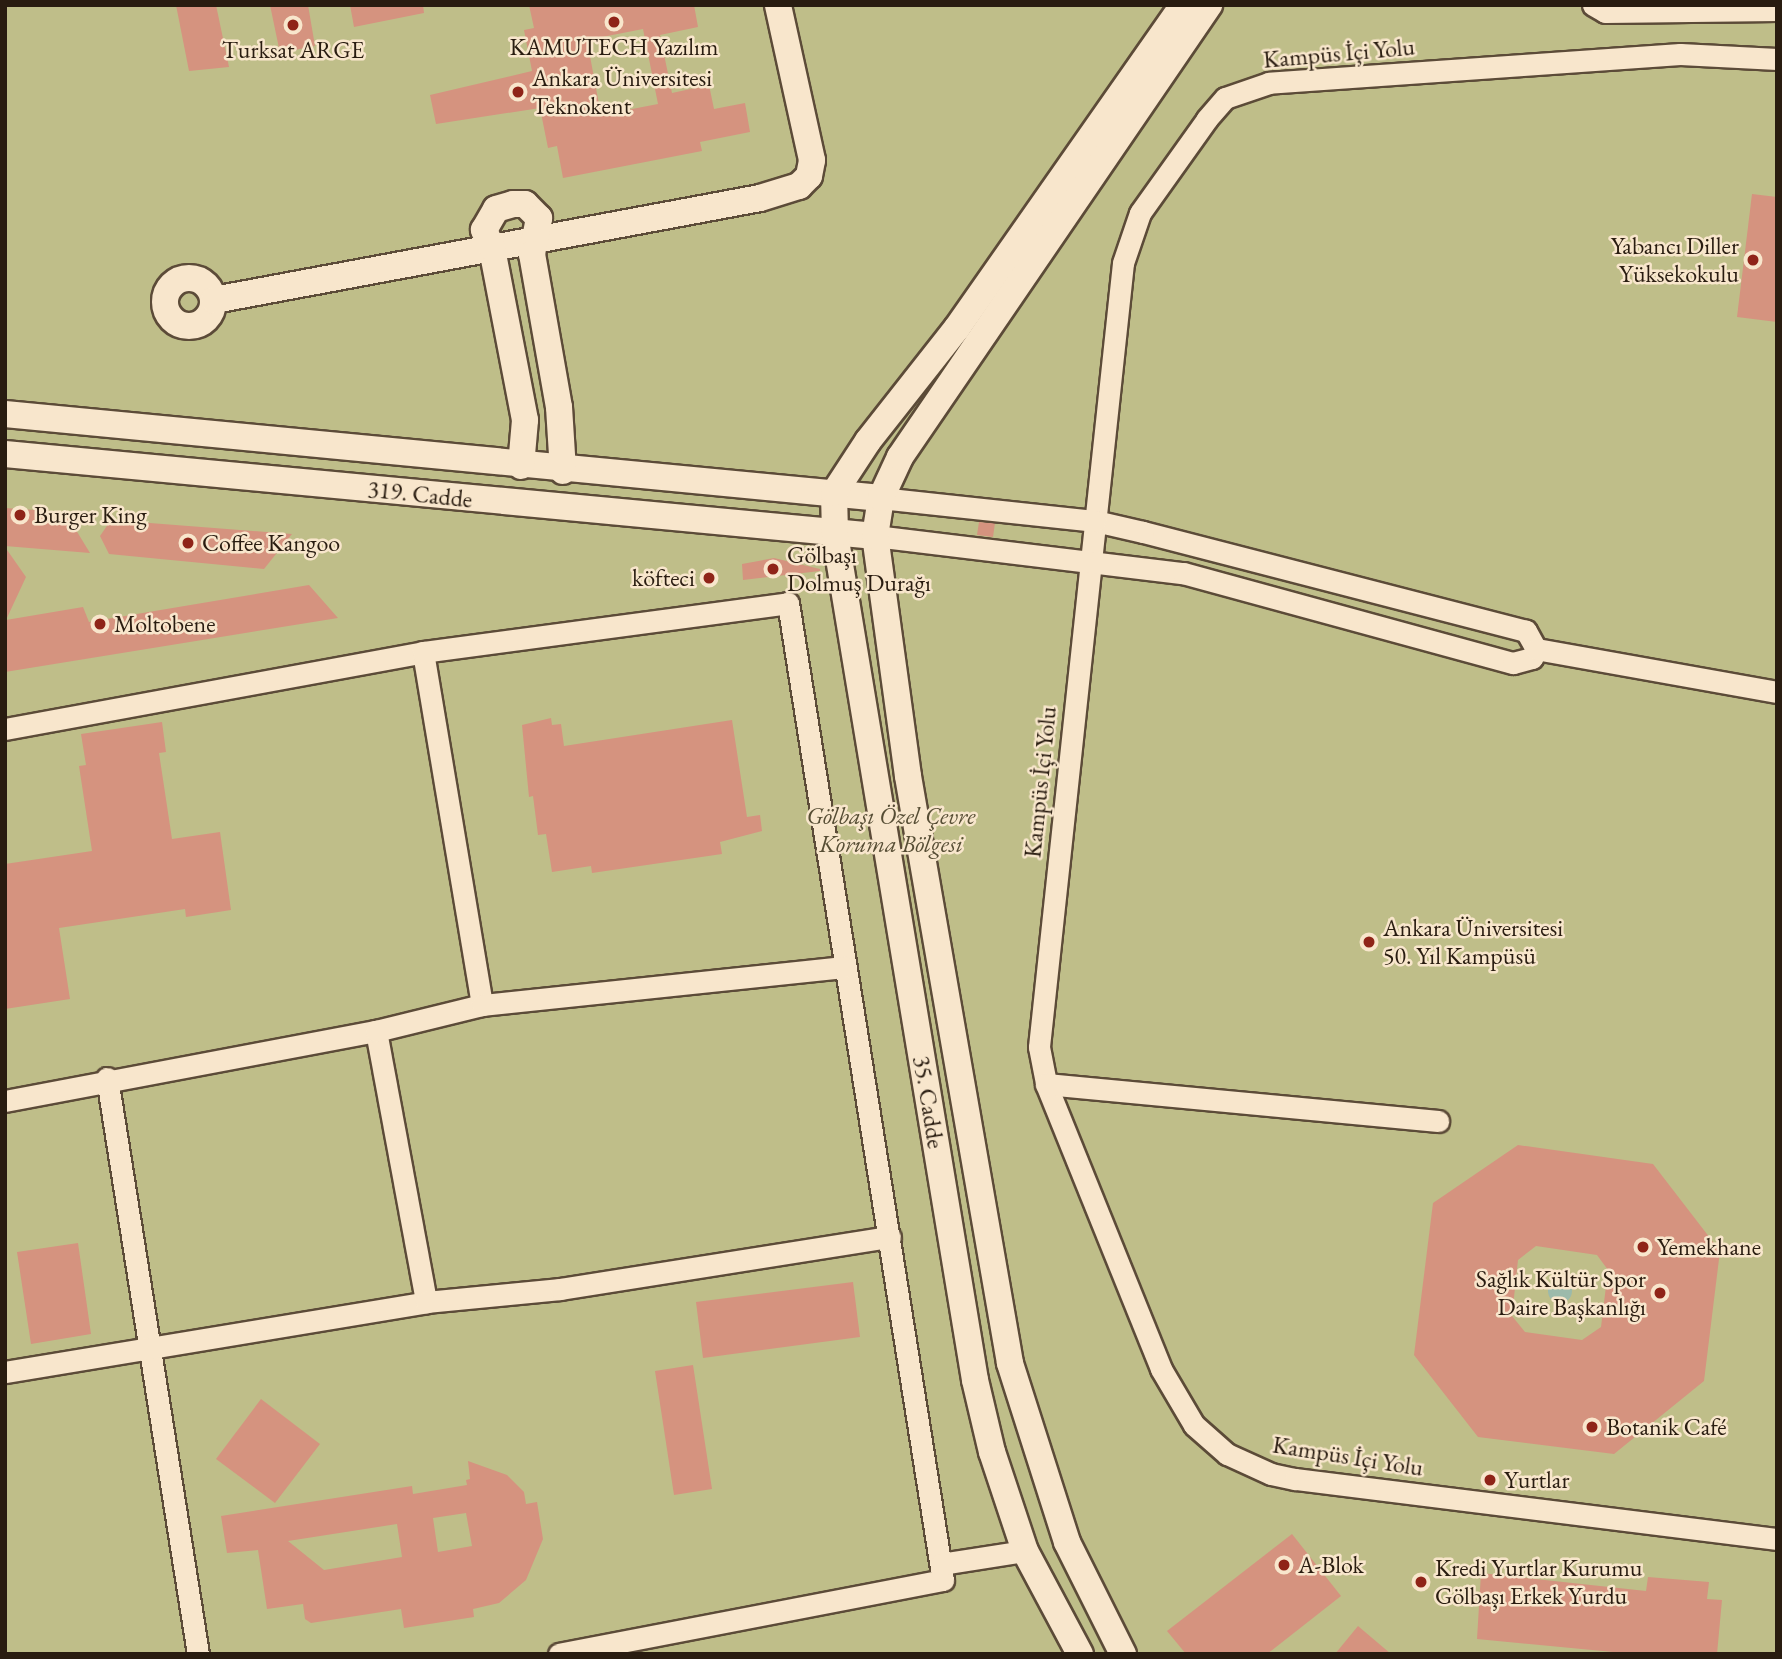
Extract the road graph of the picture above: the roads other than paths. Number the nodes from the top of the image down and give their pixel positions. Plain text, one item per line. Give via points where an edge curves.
1 (778, 5) edge
2 (1184, 5) edge
3 (1209, 5) edge
4 (1593, 5) edge
5 (1726, 8) edge
6 (1777, 10) edge
7 (1777, 59) edge
8 (531, 241) junction
9 (492, 248) junction
10 (214, 300) dead end
11 (5, 414) edge
12 (5, 454) edge
13 (521, 466) junction
14 (563, 471) junction
15 (834, 493) junction
16 (881, 498) junction
17 (1095, 521) junction
18 (835, 534) junction
19 (875, 536) junction
20 (1090, 563) junction
21 (1536, 649) junction
22 (423, 652) junction
23 (1777, 692) edge
24 (5, 729) edge
25 (843, 967) junction
26 (482, 1005) junction
27 (376, 1031) junction
28 (107, 1078) junction
29 (1046, 1084) junction
30 (5, 1101) edge
31 (1438, 1121) dead end
32 (890, 1237) junction
33 (426, 1302) junction
34 (150, 1347) junction
35 (5, 1372) edge
36 (1777, 1539) edge
37 (1025, 1551) junction
38 (941, 1564) junction
39 (198, 1654) edge
40 (559, 1654) edge
41 (1080, 1654) edge
42 (1123, 1654) edge

1 - 8 street via 812,160 809,176 799,186 760,198
2 - 15 street via 957,328 868,441
3 - 16 street, 35. Cadde via 900,457
4 - 5 street via 1605,12
5 - 6 street
7 - 17 street, Kampüs İçi Yolu via 1716,54 1628,57 1269,83 1225,98 1140,213 1129,238
8 - 9 street
8 - 9 street via 539,218 525,204 513,204 496,209 486,220 484,230
8 - 14 street via 559,407
9 - 10 street
9 - 13 street via 525,420
11 - 13 street, 319. Cadde
12 - 18 street, 319. Cadde
13 - 14 street, 319. Cadde
14 - 15 street, 319. Cadde
15 - 16 street, 319. Cadde
15 - 18 street, 35. Cadde
16 - 17 street
16 - 19 street, 35. Cadde
17 - 20 street, Kampüs İçi Yolu
17 - 21 street via 1509,625 1526,631
18 - 19 street, 319. Cadde
18 - 37 street, 35. Cadde via 975,1380 992,1452
19 - 20 street
19 - 42 street, 35. Cadde via 908,776 1010,1363 1067,1542
20 - 21 street via 1183,573 1513,663 1532,658
20 - 29 street, Kampüs İçi Yolu via 1041,1022 1040,1064
21 - 23 street
22 - 24 street
22 - 25 street via 788,603
22 - 26 street
25 - 26 street
25 - 32 street
26 - 27 street
27 - 28 street
27 - 33 street
28 - 30 street
28 - 34 street
29 - 31 street
29 - 36 street, Kampüs İçi Yolu via 1161,1369 1194,1425 1227,1454 1271,1474 1295,1479
32 - 33 street via 560,1289
32 - 38 street
33 - 34 street
34 - 35 street
34 - 39 street
37 - 38 street
37 - 41 street, 35. Cadde
38 - 40 street via 943,1580

